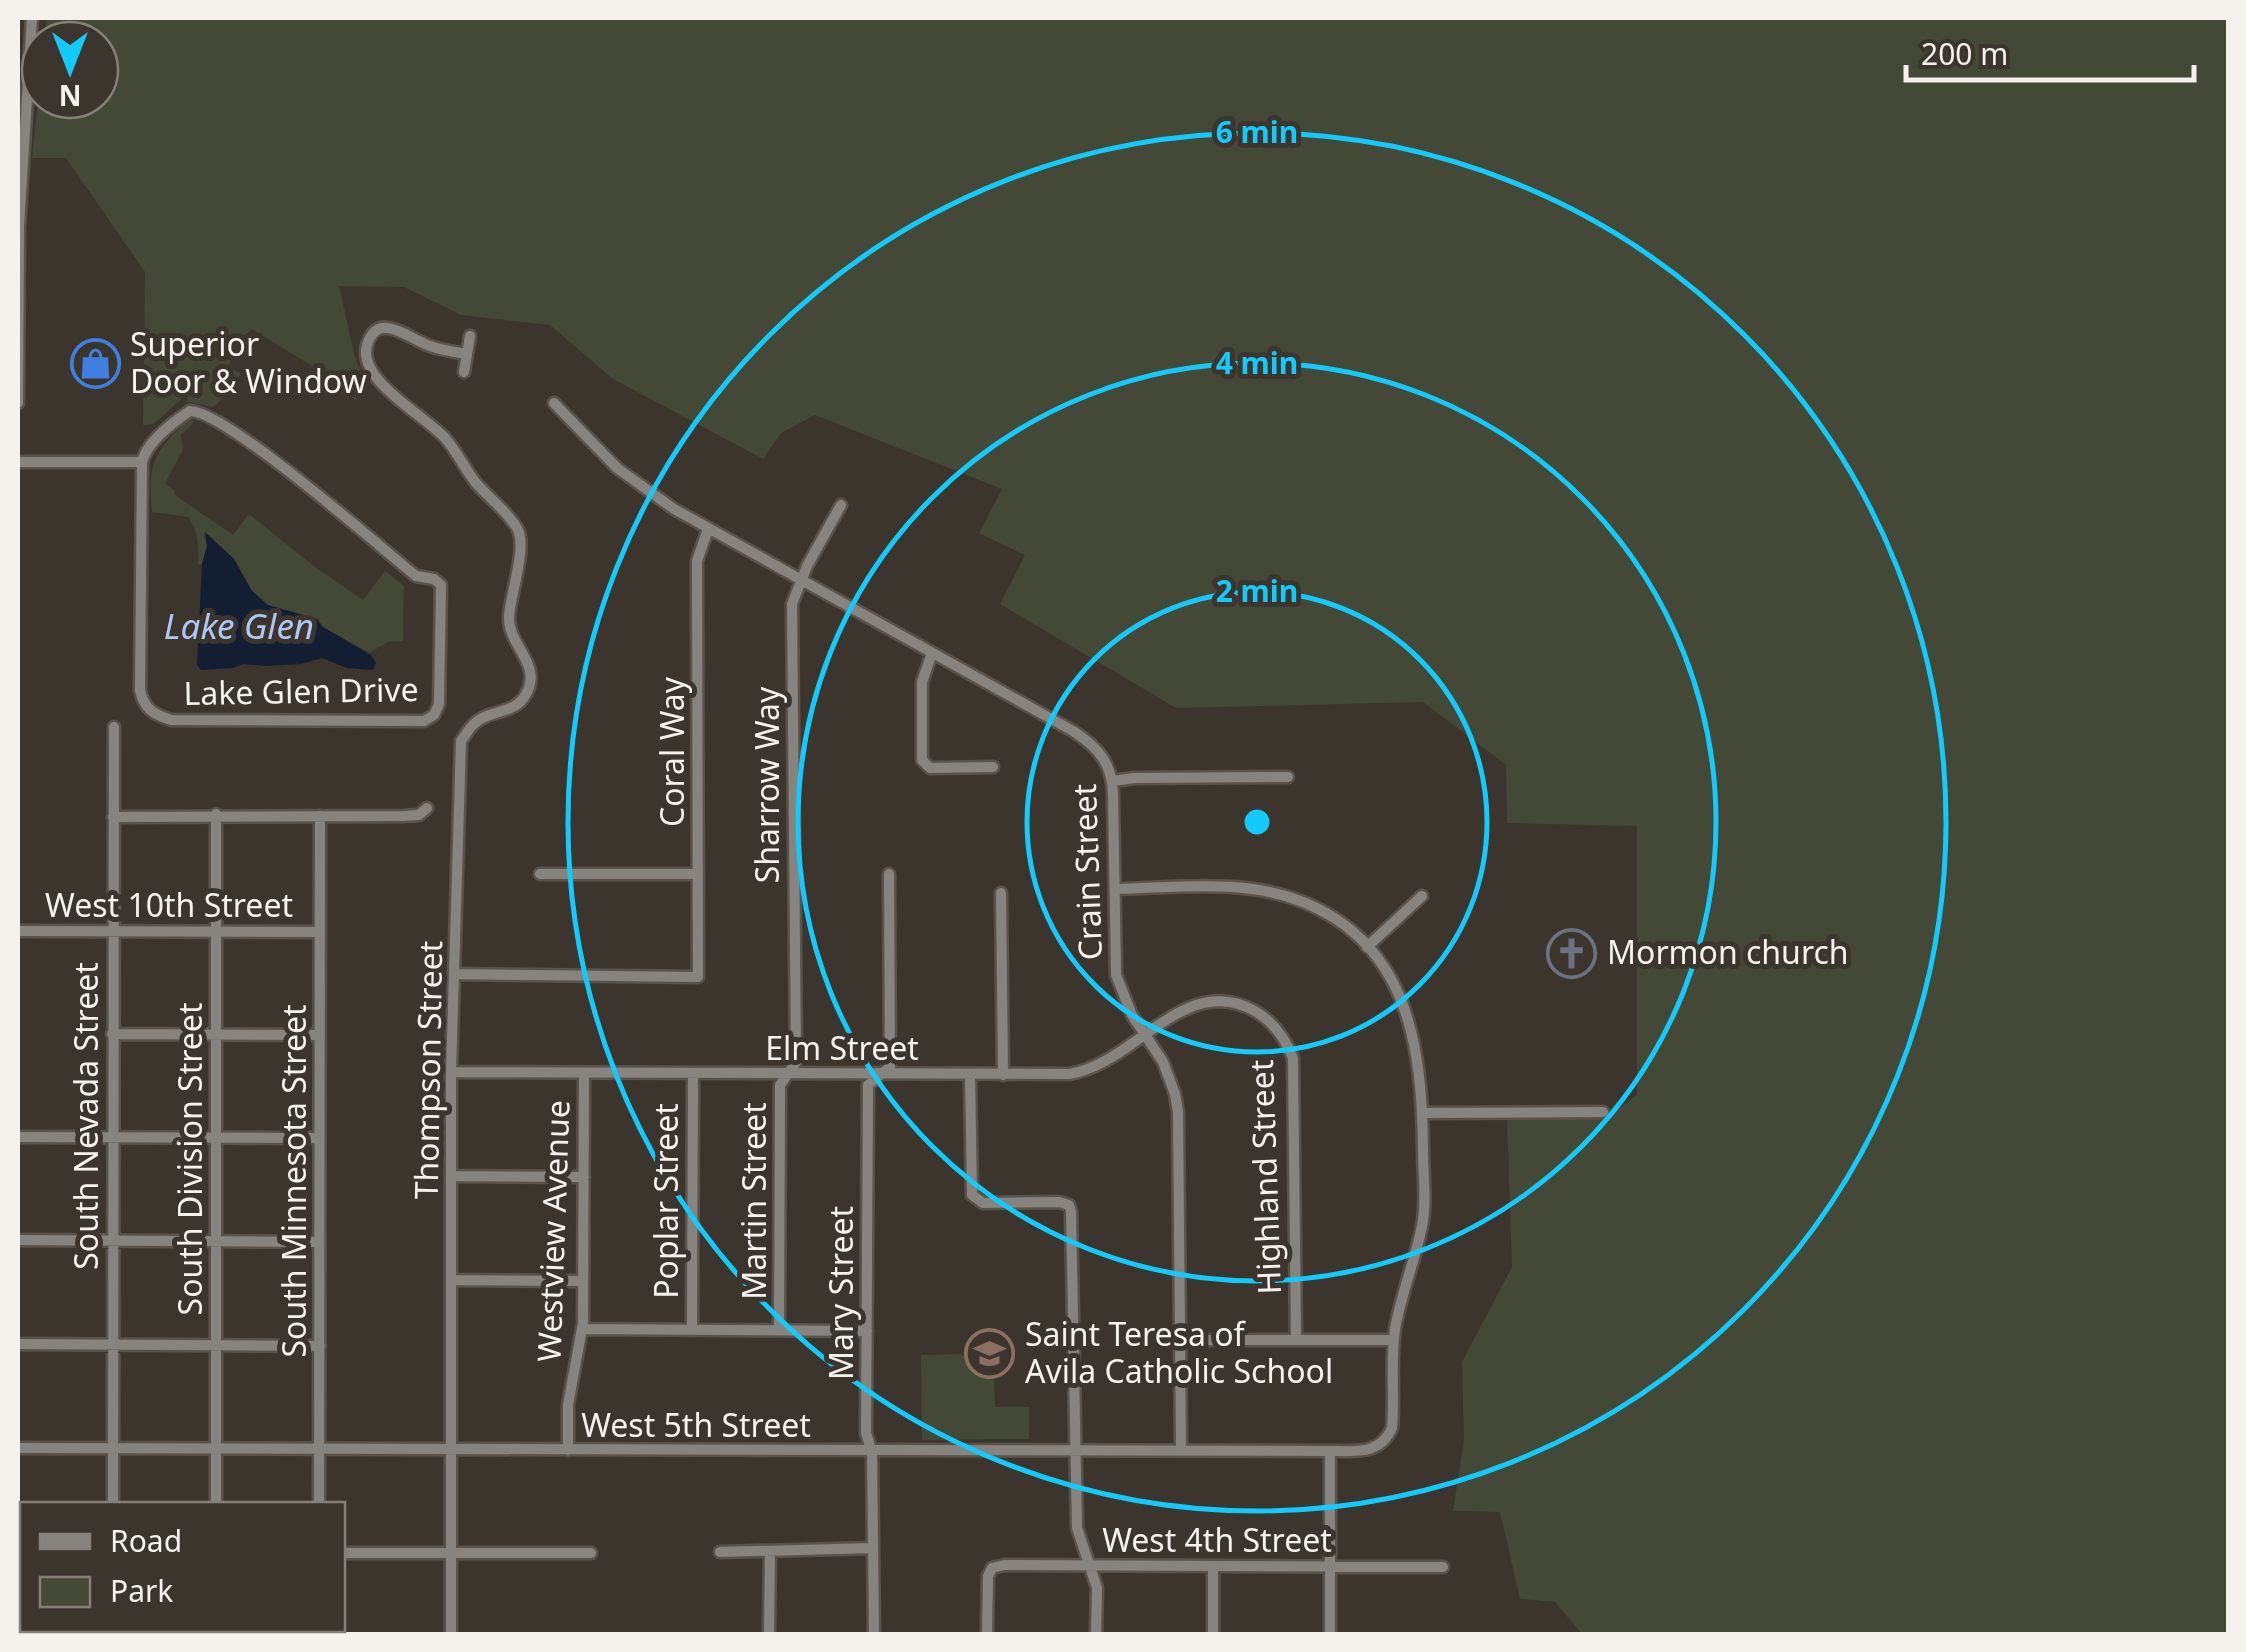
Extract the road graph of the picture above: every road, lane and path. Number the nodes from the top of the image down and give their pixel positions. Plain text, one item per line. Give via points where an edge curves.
1 (32, 18) edge
2 (470, 336) dead end
3 (467, 354) junction
4 (464, 372) dead end
5 (18, 403) edge
6 (554, 404) dead end
7 (18, 462) edge
8 (142, 462) junction
9 (841, 505) dead end
10 (708, 529) junction
11 (801, 580) junction
12 (932, 652) junction
13 (114, 727) dead end
14 (994, 767) dead end
15 (1288, 777) dead end
16 (1113, 781) junction
17 (427, 808) dead end
18 (216, 814) junction
19 (320, 816) junction
20 (113, 817) junction
21 (540, 874) dead end
22 (698, 874) junction
23 (889, 874) dead end
24 (1114, 888) junction
25 (1001, 893) dead end
26 (1422, 896) dead end
27 (18, 931) edge
28 (112, 931) junction
29 (216, 931) junction
30 (320, 932) junction
31 (1367, 947) junction
32 (454, 974) junction
33 (1212, 1001) joint
34 (112, 1034) junction
35 (216, 1035) junction
36 (319, 1035) junction
37 (1146, 1035) junction
38 (451, 1072) junction
39 (584, 1073) junction
40 (694, 1073) junction
41 (787, 1074) junction
42 (878, 1074) junction
43 (1003, 1074) junction
44 (970, 1075) junction
45 (1603, 1112) dead end
46 (1422, 1113) junction
47 (18, 1137) edge
48 (112, 1138) junction
49 (216, 1138) junction
50 (319, 1138) junction
51 (452, 1176) junction
52 (584, 1177) junction
53 (18, 1240) edge
54 (111, 1241) junction
55 (215, 1241) junction
56 (318, 1242) junction
57 (451, 1280) junction
58 (582, 1280) junction
59 (582, 1329) junction
60 (692, 1330) junction
61 (780, 1330) junction
62 (866, 1331) junction
63 (1180, 1340) junction
64 (1296, 1340) junction
65 (1394, 1340) junction
66 (18, 1344) edge
67 (113, 1345) junction
68 (216, 1346) junction
69 (320, 1346) junction
70 (18, 1448) edge
71 (114, 1449) junction
72 (216, 1449) junction
73 (319, 1450) junction
74 (453, 1450) junction
75 (568, 1450) junction
76 (1181, 1450) junction
77 (1073, 1451) junction
78 (1330, 1451) junction
79 (872, 1452) junction
80 (113, 1502) edge
81 (216, 1502) edge
82 (319, 1502) edge
83 (873, 1548) junction
84 (770, 1550) junction
85 (720, 1552) dead end
86 (345, 1553) edge
87 (452, 1553) junction
88 (590, 1554) dead end
89 (1089, 1566) junction
90 (1213, 1566) junction
91 (1331, 1566) junction
92 (1443, 1568) dead end
93 (451, 1634) edge
94 (769, 1634) edge
95 (874, 1634) edge
96 (987, 1634) edge
97 (1096, 1634) edge
98 (1213, 1634) edge
99 (1330, 1634) edge

1 - 5 street
2 - 3 street
3 - 4 street
3 - 32 street, Thompson Street via 430,347 393,327 375,332 366,354 375,378 447,440 519,530 509,620 531,680 517,705 475,723 460,742
6 - 10 street, Crain Street via 617,468
7 - 8 street
8 - 8 street, Lake Glen Drive via 177,419 201,412 257,447 416,576 434,579 441,586 434,715 171,720 153,714 140,690
9 - 11 street, Sharrow Way
10 - 11 street, Crain Street
10 - 22 street, Coral Way via 697,560
11 - 12 street, Crain Street
11 - 41 street, Sharrow Way via 792,604 796,1062
12 - 14 street via 922,682 922,760 930,768
12 - 16 street, Crain Street via 1092,743
13 - 20 street, South Nevada Street
15 - 16 street
16 - 24 street, Crain Street
17 - 19 street via 419,815
18 - 19 street
18 - 20 street
18 - 29 street, South Division Street
19 - 30 street, South Minnesota Street
20 - 28 street, South Nevada Street
21 - 22 street
22 - 32 street, Coral Way via 698,977
23 - 42 street, Mary Street via 890,1066
24 - 31 street via 1268,892 1330,916
24 - 37 street, Crain Street via 1116,976
25 - 43 street
26 - 31 street
27 - 28 street, West 10th Street
28 - 29 street, West 10th Street
28 - 34 street, South Nevada Street
29 - 30 street, West 10th Street
29 - 35 street, South Division Street
30 - 36 street, South Minnesota Street
31 - 46 street via 1413,1028
32 - 38 street, Thompson Street
33 - 37 street, Elm Street via 1186,1007
33 - 64 street, Highland Street via 1261,1014 1292,1058
34 - 35 street
34 - 48 street, South Nevada Street
35 - 36 street
35 - 49 street, South Division Street
36 - 50 street, South Minnesota Street
37 - 43 street, Elm Street via 1082,1072
37 - 63 street, Crain Street via 1163,1062 1178,1112
38 - 39 street, Elm Street
38 - 51 street, Thompson Street
39 - 40 street, Elm Street
39 - 52 street, Westview Avenue
40 - 41 street, Elm Street
40 - 60 street, Poplar Street
41 - 42 street, Elm Street
41 - 61 street, Martin Street via 780,1085
42 - 44 street, Elm Street
42 - 62 street, Mary Street via 868,1084
43 - 44 street, Elm Street
44 - 77 street via 972,1195 983,1203 1065,1203 1071,1210
45 - 46 street
46 - 65 street via 1423,1222
47 - 48 street
48 - 49 street
48 - 54 street, South Nevada Street
49 - 50 street
49 - 55 street, South Division Street
50 - 56 street, South Minnesota Street
51 - 52 street
51 - 57 street, Thompson Street
52 - 58 street, Westview Avenue
53 - 54 street
54 - 55 street
54 - 67 street, South Nevada Street
55 - 56 street
55 - 68 street, South Division Street
56 - 69 street, South Minnesota Street
57 - 58 street
57 - 74 street, Thompson Street
58 - 59 street, Westview Avenue
59 - 60 street
59 - 75 street, Westview Avenue via 568,1404
60 - 61 street
61 - 62 street
62 - 79 street, Mary Street via 866,1433
63 - 64 street
63 - 76 street, Crain Street
64 - 65 street
65 - 78 street, West 5th Street via 1388,1436 1374,1448
66 - 67 street
67 - 68 street
67 - 71 street, South Nevada Street
68 - 69 street
68 - 72 street, South Division Street
69 - 73 street, South Minnesota Street
70 - 71 street, West 5th Street
71 - 72 street, West 5th Street
71 - 80 street, South Nevada Street
72 - 73 street, West 5th Street
72 - 81 street, South Division Street
73 - 74 street, West 5th Street
73 - 82 street, South Minnesota Street
74 - 75 street, West 5th Street
74 - 87 street, Thompson Street
75 - 79 street, West 5th Street
76 - 77 street, West 5th Street
76 - 78 street, West 5th Street
77 - 79 street, West 5th Street
77 - 89 street via 1076,1528
78 - 91 street
79 - 83 street, Mary Street
83 - 84 street
83 - 95 street, Mary Street
84 - 85 street
84 - 94 street
86 - 87 street
87 - 88 street
87 - 93 street, Thompson Street
89 - 90 street, West 4th Street
89 - 96 street, West 4th Street via 992,1568
89 - 97 street via 1097,1588
90 - 91 street, West 4th Street
90 - 98 street
91 - 92 street, West 4th Street
91 - 99 street

